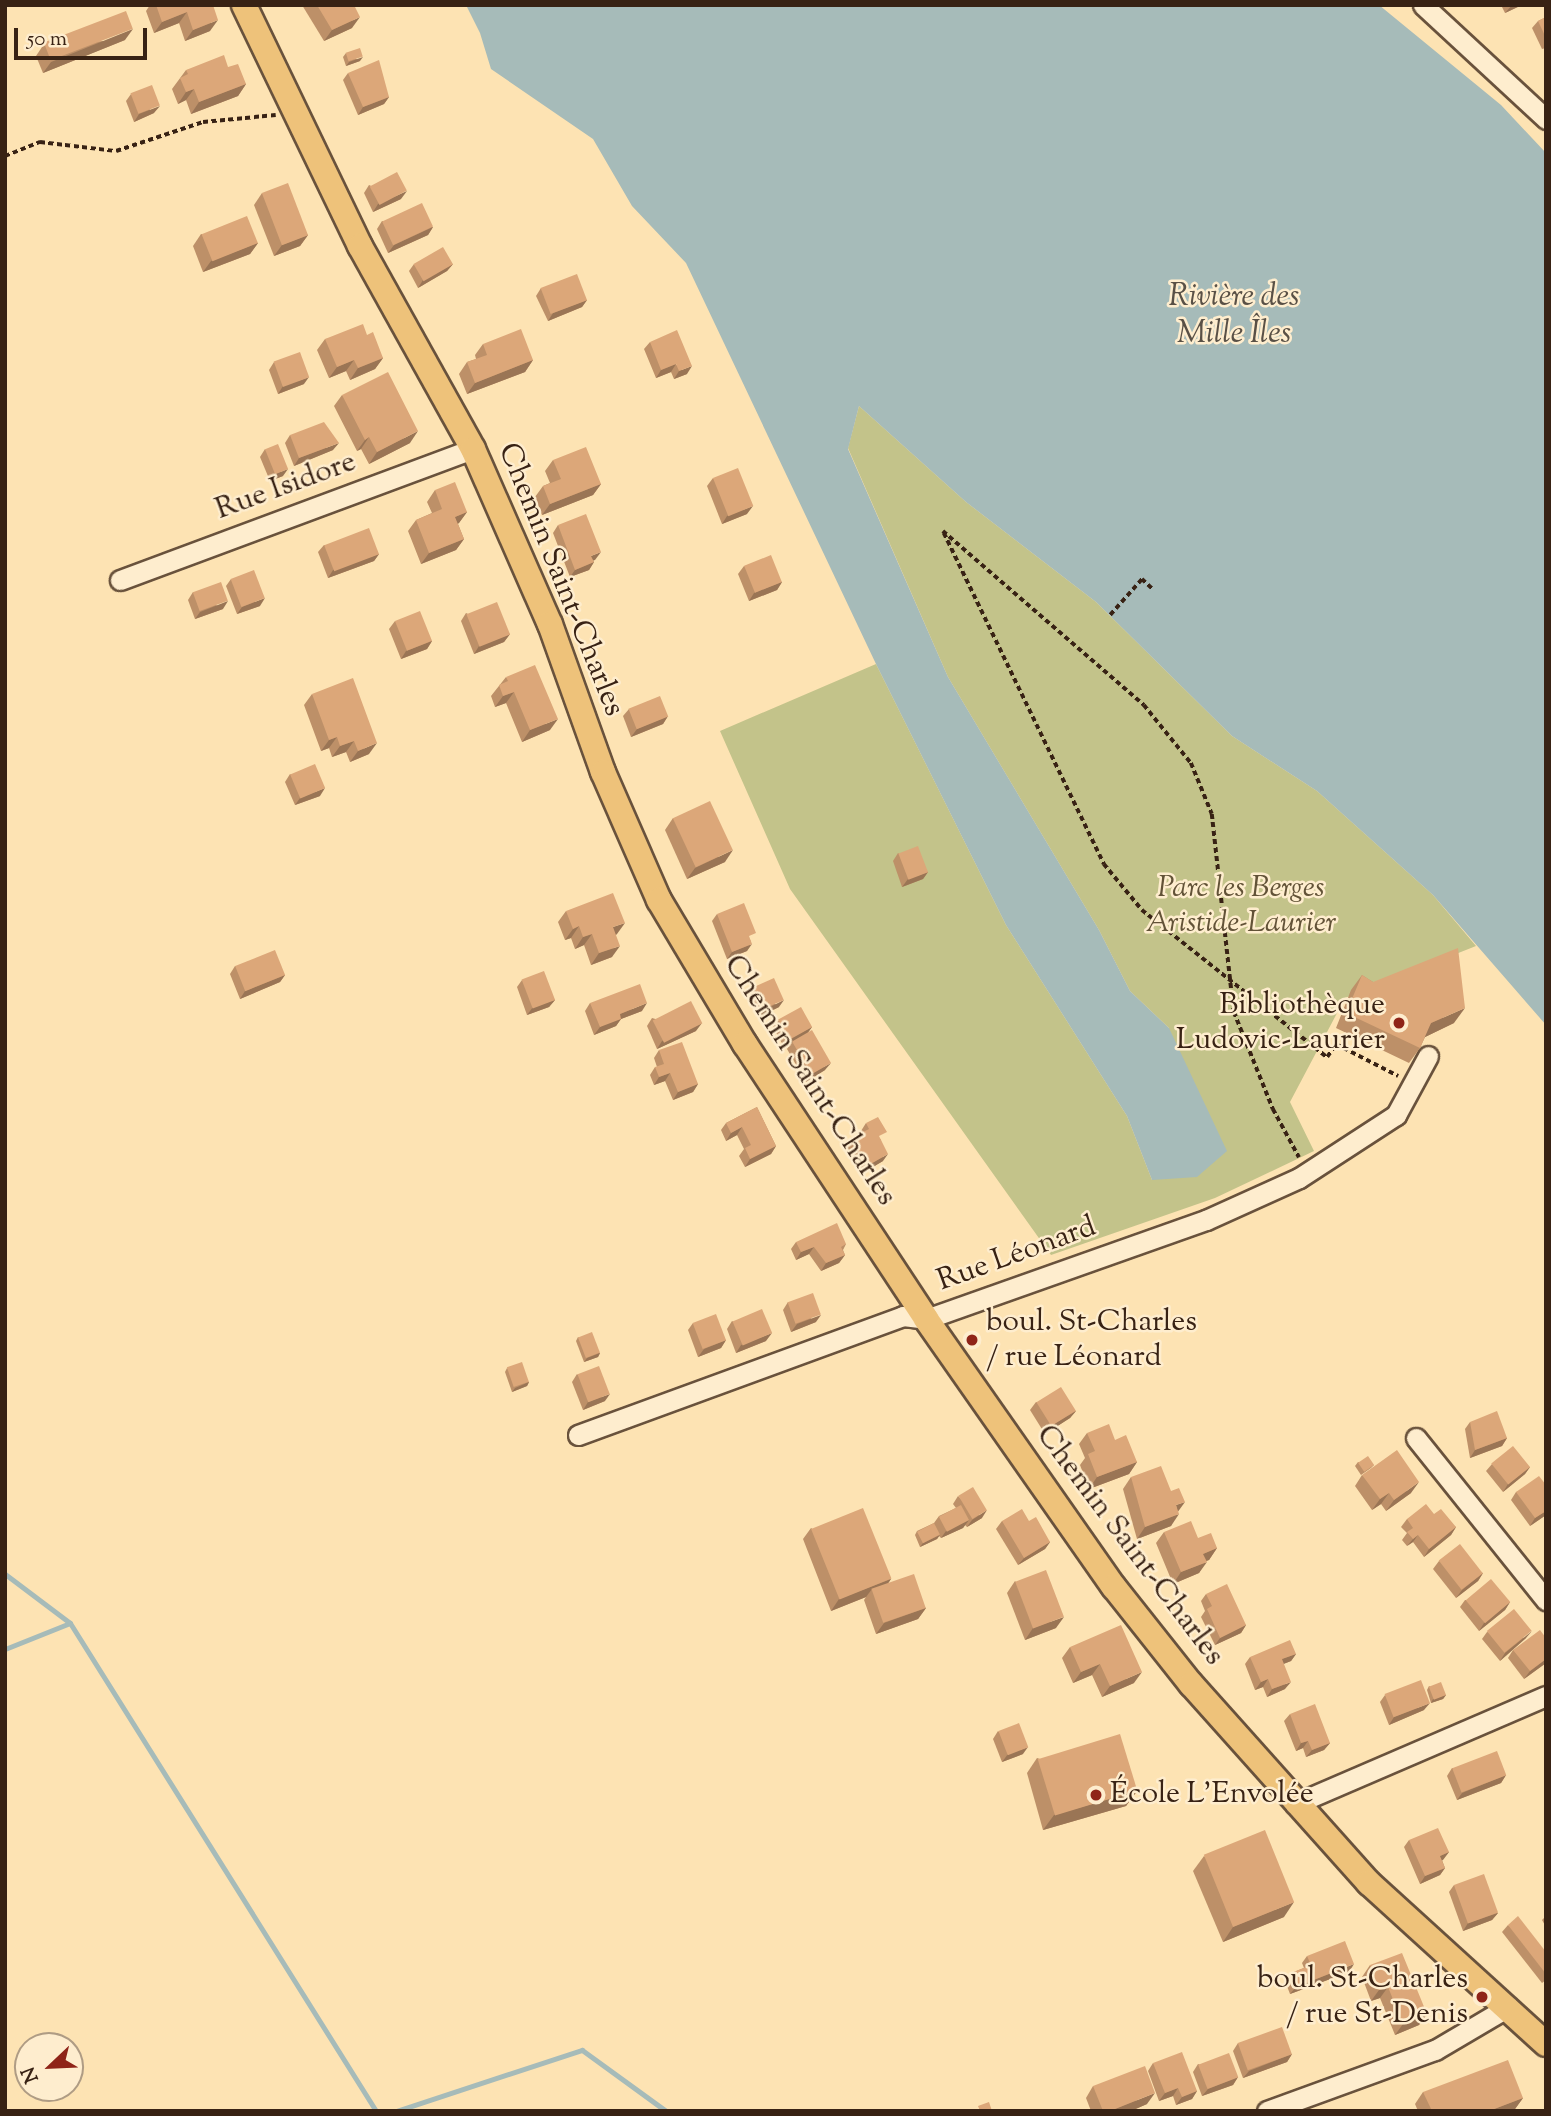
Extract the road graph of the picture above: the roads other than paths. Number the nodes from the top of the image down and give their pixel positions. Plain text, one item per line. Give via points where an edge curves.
1 (244, 5) edge
2 (1423, 5) edge
3 (1546, 119) edge
4 (473, 449) junction
5 (120, 580) dead end
6 (1428, 1056) dead end
7 (926, 1319) junction
8 (579, 1435) dead end
9 (1416, 1438) dead end
10 (1546, 1600) edge
11 (1546, 1696) edge
12 (1295, 1804) junction
13 (1507, 2007) junction
14 (1541, 2032) edge
15 (1267, 2111) edge

1 - 4 main road, Chemin Saint-Charles via 360,246
2 - 3 street
4 - 5 street, Rue Isidore
4 - 7 main road, Chemin Saint-Charles via 550,624 603,772 659,900 745,1044
6 - 7 street, Rue Léonard via 1396,1115 1308,1172 1206,1220
7 - 8 street, Rue Léonard via 903,1316
7 - 12 main road, Chemin Saint-Charles via 1114,1587
9 - 10 street
11 - 12 street
12 - 13 main road, Chemin Saint-Charles via 1369,1883
13 - 14 main road, Chemin Saint-Charles
13 - 15 street via 1435,2050

